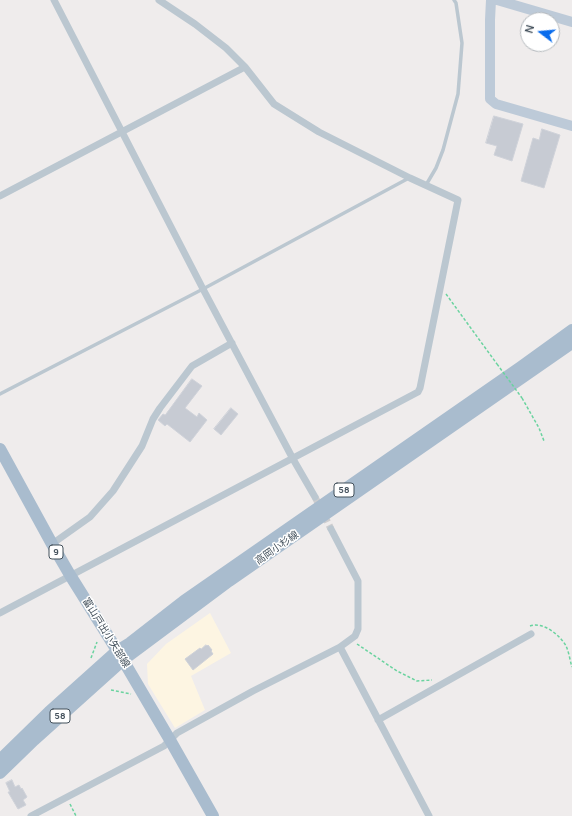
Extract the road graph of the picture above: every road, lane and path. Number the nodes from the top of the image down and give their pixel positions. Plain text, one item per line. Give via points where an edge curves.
1 (54, 0) edge
2 (159, 0) edge
3 (454, 0) edge
4 (491, 0) edge
5 (497, 0) edge
6 (572, 22) edge
7 (246, 67) junction
8 (572, 126) edge
9 (123, 132) junction
10 (410, 178) junction
11 (426, 186) junction
12 (0, 196) edge
13 (440, 287) junction
14 (203, 289) junction
15 (572, 330) edge
16 (232, 343) junction
17 (572, 343) edge
18 (0, 394) edge
19 (544, 441) dead end
20 (0, 449) edge
21 (293, 459) junction
22 (315, 497) tunnel mouth
23 (331, 529) tunnel mouth
24 (52, 544) junction
25 (70, 575) junction
26 (0, 613) edge
27 (529, 631) joint
28 (351, 640) junction
29 (97, 642) dead end
30 (340, 647) junction
31 (120, 656) junction
32 (91, 658) dead end
33 (572, 667) edge
34 (433, 680) dead end
35 (111, 690) dead end
36 (133, 694) dead end
37 (378, 720) junction
38 (170, 740) junction
39 (0, 760) edge
40 (0, 773) edge
41 (66, 797) junction
42 (31, 816) edge
43 (76, 816) edge
44 (213, 816) edge
45 (429, 816) edge

1 - 9 street
2 - 7 street via 195,24
3 - 11 lane via 462,43 458,94 443,150
4 - 8 street via 490,99 496,104
5 - 6 street
7 - 9 street
7 - 10 street via 274,104 319,132
9 - 12 street
9 - 14 street
10 - 11 street
10 - 14 lane
11 - 13 street via 458,200
13 - 19 path, bridge via 522,398
13 - 21 street via 418,392
14 - 16 street
14 - 18 lane
15 - 31 main road, 高岡小杉線 / 58 via 184,601 130,643
16 - 21 street
16 - 24 street via 192,366 153,419 142,446 113,491 90,516
17 - 31 main road, 高岡小杉線 / 58
20 - 24 main road, 富山戸出小矢部線 / 9
21 - 22 street
21 - 25 street
23 - 28 street via 358,581 358,629
24 - 25 main road, 富山戸出小矢部線 / 9
25 - 26 street
25 - 31 main road, 富山戸出小矢部線 / 9
27 - 33 path via 534,625 552,631 566,647
27 - 37 street
28 - 30 street
28 - 34 path via 417,682
29 - 32 path
30 - 37 street
30 - 38 street via 253,691 177,733
31 - 38 main road, 富山戸出小矢部線 / 9
31 - 39 main road, 高岡小杉線 / 58 via 49,712
31 - 40 main road, 高岡小杉線 / 58
35 - 36 path
37 - 45 street
38 - 41 street via 164,746
38 - 44 main road, 富山戸出小矢部線 / 9
41 - 42 street
41 - 43 path

